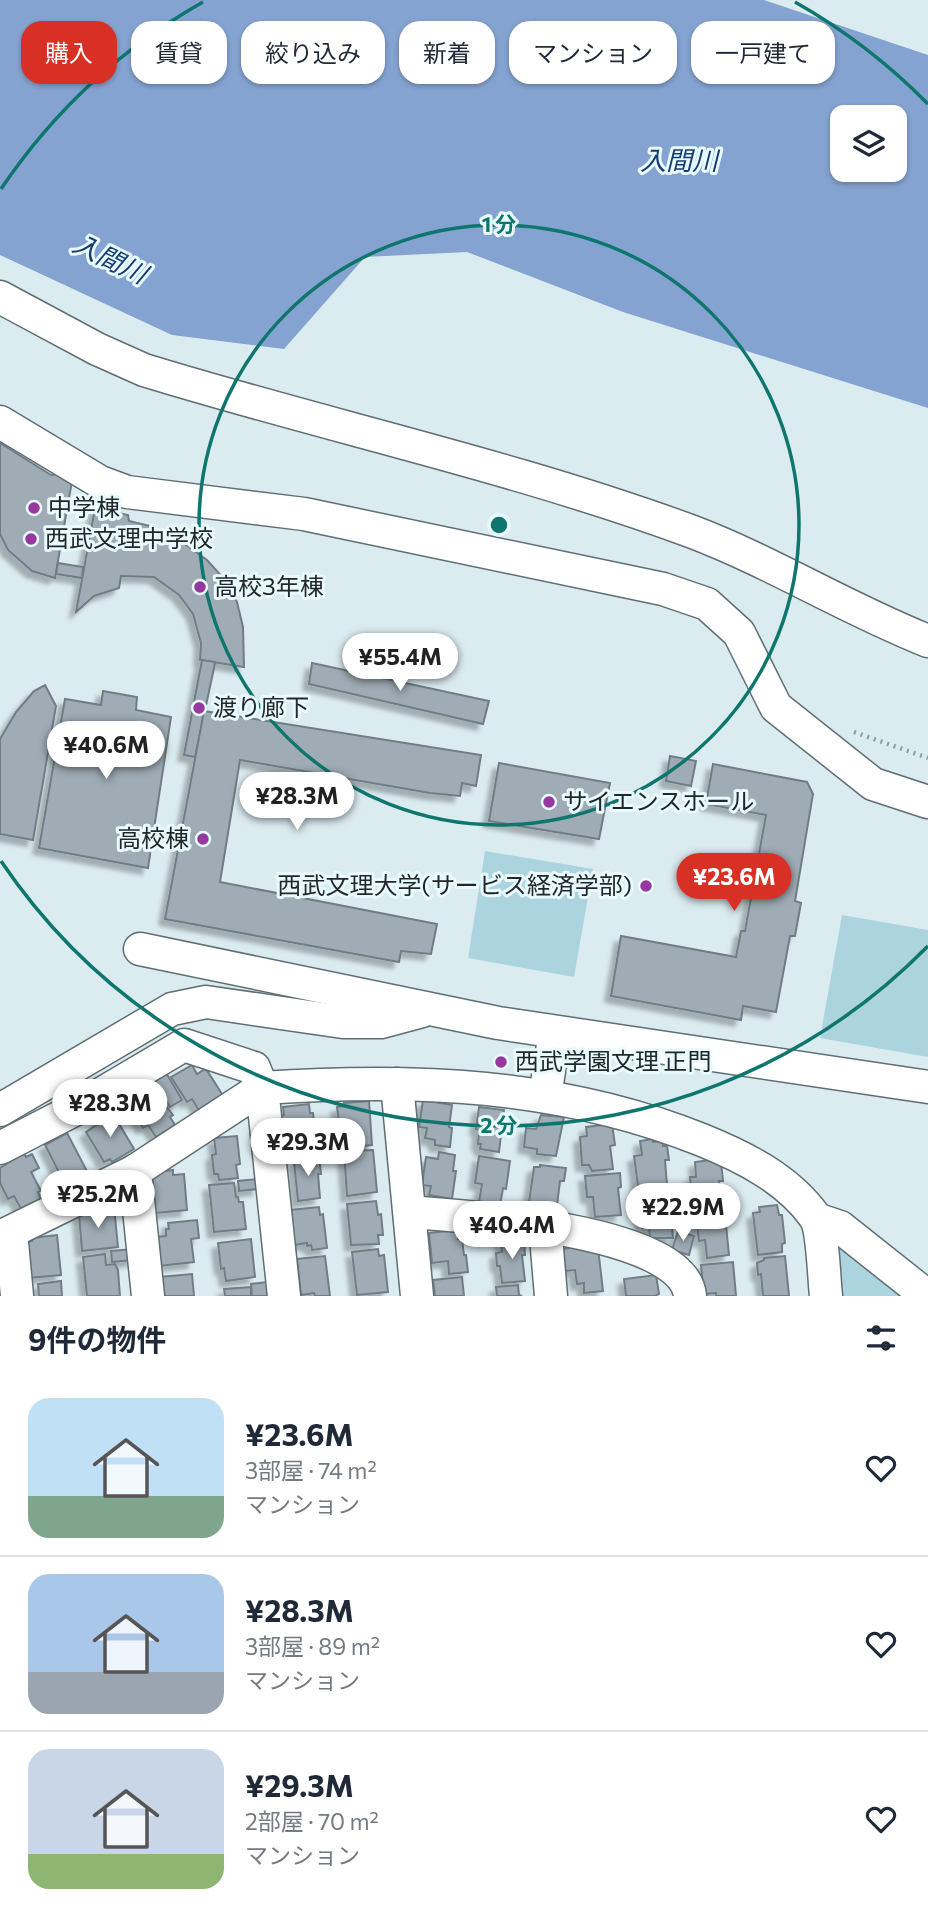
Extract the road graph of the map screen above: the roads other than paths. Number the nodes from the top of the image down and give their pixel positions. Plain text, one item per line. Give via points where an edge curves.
1 (0, 297) edge
2 (0, 422) edge
3 (928, 641) edge
4 (928, 802) edge
5 (140, 949) dead end
6 (498, 1023) junction
7 (555, 1033) junction
8 (397, 1084) junction
9 (928, 1087) edge
10 (262, 1088) junction
11 (545, 1096) junction
12 (0, 1110) edge
13 (0, 1148) edge
14 (135, 1171) junction
15 (410, 1212) junction
16 (816, 1219) junction
17 (545, 1225) junction
18 (5, 1235) edge
19 (17, 1296) edge
20 (148, 1296) edge
21 (284, 1296) edge
22 (417, 1296) edge
23 (551, 1296) edge
24 (690, 1296) edge
25 (825, 1296) edge
26 (927, 1296) edge

1 - 3 street via 144,370 596,499 691,532
2 - 4 street via 100,482 127,492 304,514 663,589 707,604 739,633 776,707 873,784
5 - 6 street
6 - 7 street
6 - 12 street via 425,1010 381,1022 343,1022 206,1002 172,1009
7 - 9 street
7 - 11 street
8 - 10 street
8 - 11 street via 465,1086
8 - 15 street
10 - 13 street via 254,1068 184,1045
10 - 14 street
10 - 21 street
11 - 16 street via 650,1120 741,1156 786,1187
14 - 18 street
14 - 20 street
15 - 17 street
15 - 22 street
16 - 25 street
16 - 26 street via 841,1227
17 - 23 street
17 - 24 street via 635,1247 677,1270
18 - 19 street

